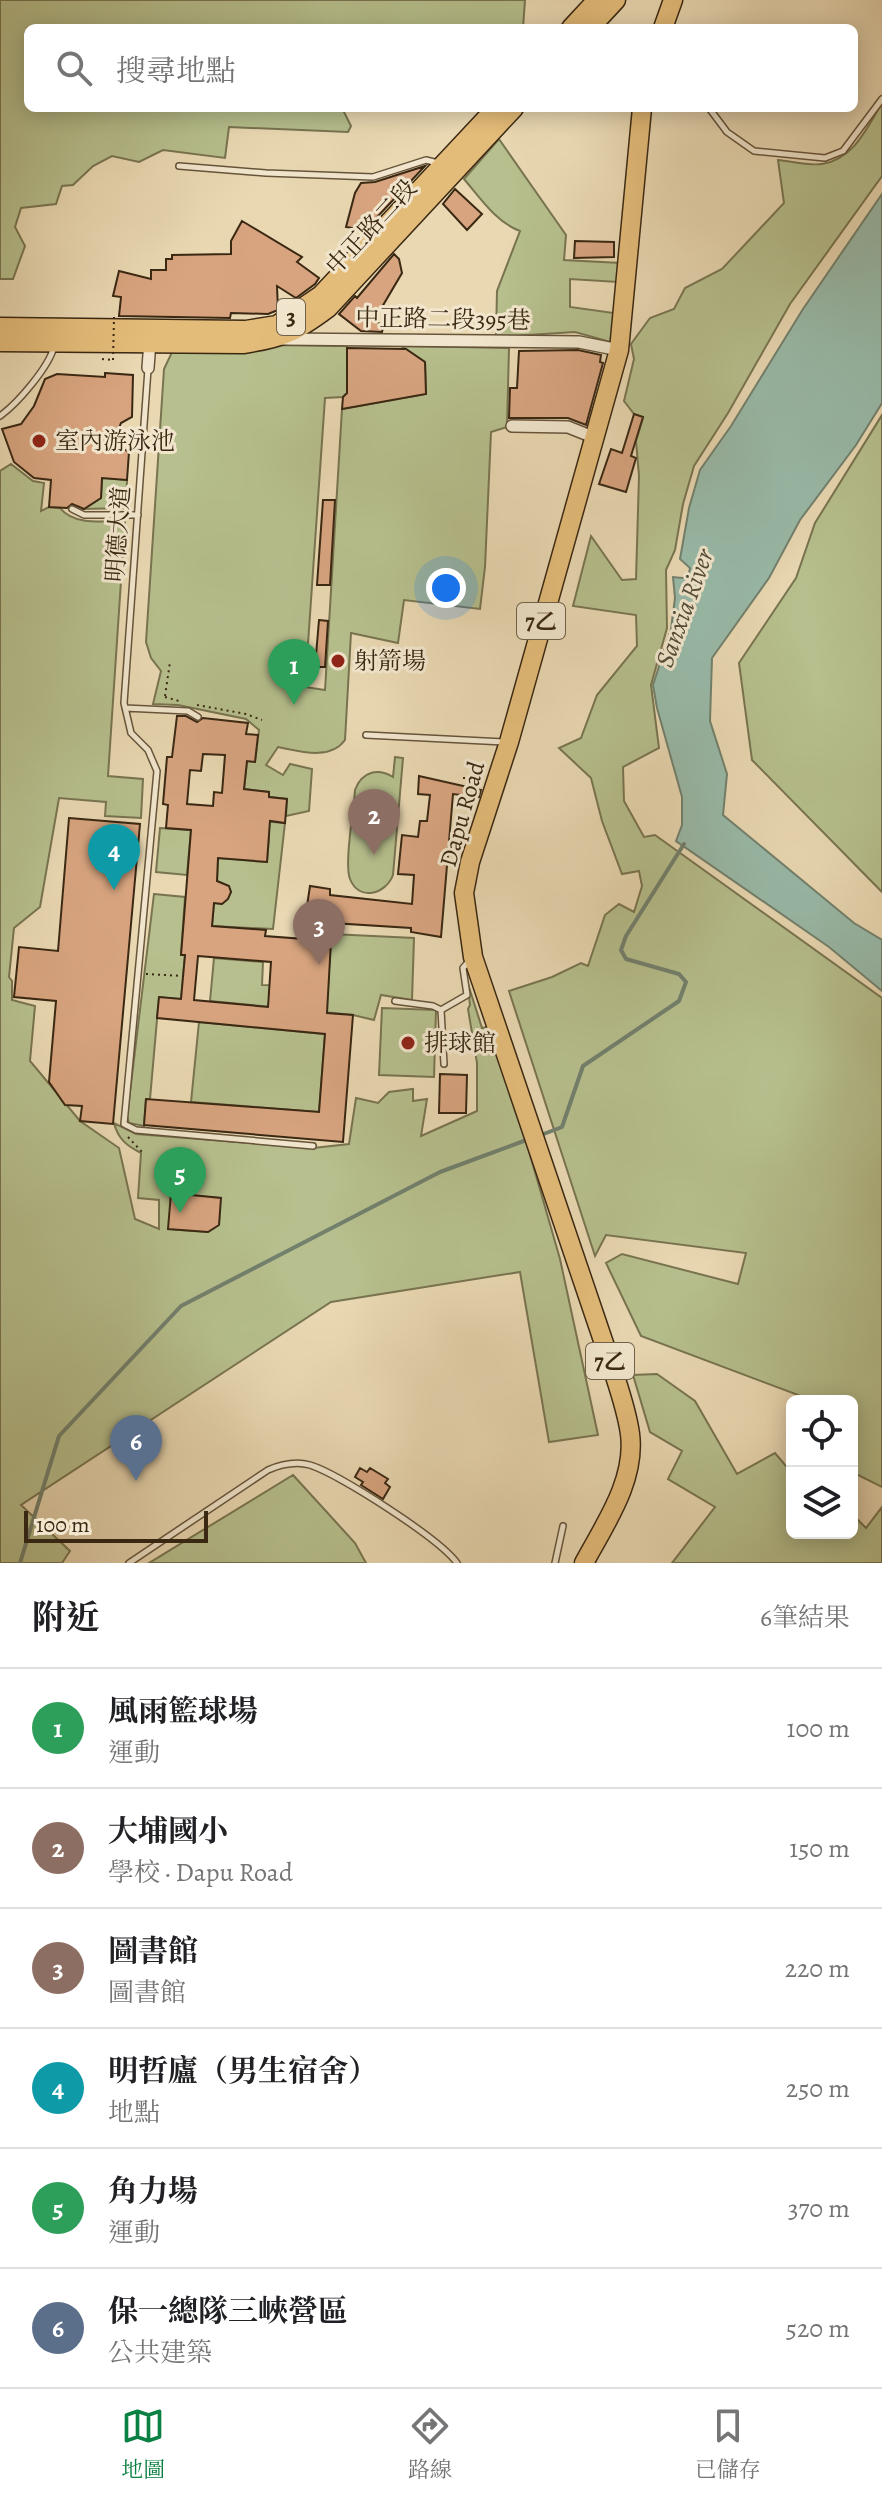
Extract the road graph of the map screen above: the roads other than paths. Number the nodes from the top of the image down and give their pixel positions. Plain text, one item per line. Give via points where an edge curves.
1 (597, 0) edge
2 (616, 0) edge
3 (673, 0) edge
4 (575, 24) edge
5 (594, 24) edge
6 (664, 24) edge
7 (882, 99) edge
8 (492, 112) edge
9 (510, 112) edge
10 (642, 112) edge
11 (712, 112) edge
12 (444, 164) junction
13 (179, 166) dead end
14 (0, 327) edge
15 (278, 332) junction
16 (150, 336) junction
17 (0, 342) edge
18 (55, 342) junction
19 (619, 350) junction
20 (148, 368) joint
21 (0, 416) edge
22 (512, 426) dead end
23 (593, 437) junction
24 (72, 509) dead end
25 (138, 515) junction
26 (125, 706) junction
27 (198, 717) dead end
28 (366, 735) dead end
29 (509, 742) junction
30 (146, 884) junction
31 (155, 885) dead end
32 (473, 957) junction
33 (395, 1001) dead end
34 (441, 1010) junction
35 (444, 1064) dead end
36 (313, 1146) dead end
37 (563, 1526) dead end
38 (129, 1563) edge
39 (457, 1563) edge
40 (555, 1563) edge
41 (584, 1563) edge

1 - 4 main road
2 - 5 main road
3 - 6 main road
7 - 11 lane via 843,151 825,158 754,151 727,132
8 - 12 main road, 中正路二段 / 3
9 - 15 main road, 中正路二段 / 3 via 328,308 305,325
10 - 19 main road, Dapu Road / 7乙
12 - 13 lane via 426,160 373,177
12 - 15 main road, 中正路二段 / 3 via 321,295
14 - 16 main road, 中正路二段 / 3
15 - 16 main road, 中正路二段 / 3 via 243,344
15 - 19 street, 中正路二段395巷 via 579,342
16 - 18 main road, 中正路二段 / 3
16 - 20 street
17 - 18 main road, 中正路二段 / 3
18 - 21 lane via 51,357
19 - 23 main road, Dapu Road / 7乙
20 - 25 lane, 明德大道
22 - 23 street via 568,427
23 - 29 main road, Dapu Road / 7乙
24 - 25 lane via 84,515
25 - 26 lane, 明德大道
26 - 27 lane via 188,711
26 - 30 lane via 131,733 148,750 157,771
28 - 29 lane
29 - 32 main road, Dapu Road / 7乙 via 464,893
30 - 31 lane
30 - 36 lane via 124,1124 136,1130
32 - 34 lane via 463,968 467,995
32 - 41 main road, Dapu Road / 7乙 via 612,1367 630,1436 626,1480
33 - 34 lane
34 - 35 lane
37 - 40 lane
38 - 39 lane via 268,1470 299,1463 326,1472 386,1508

